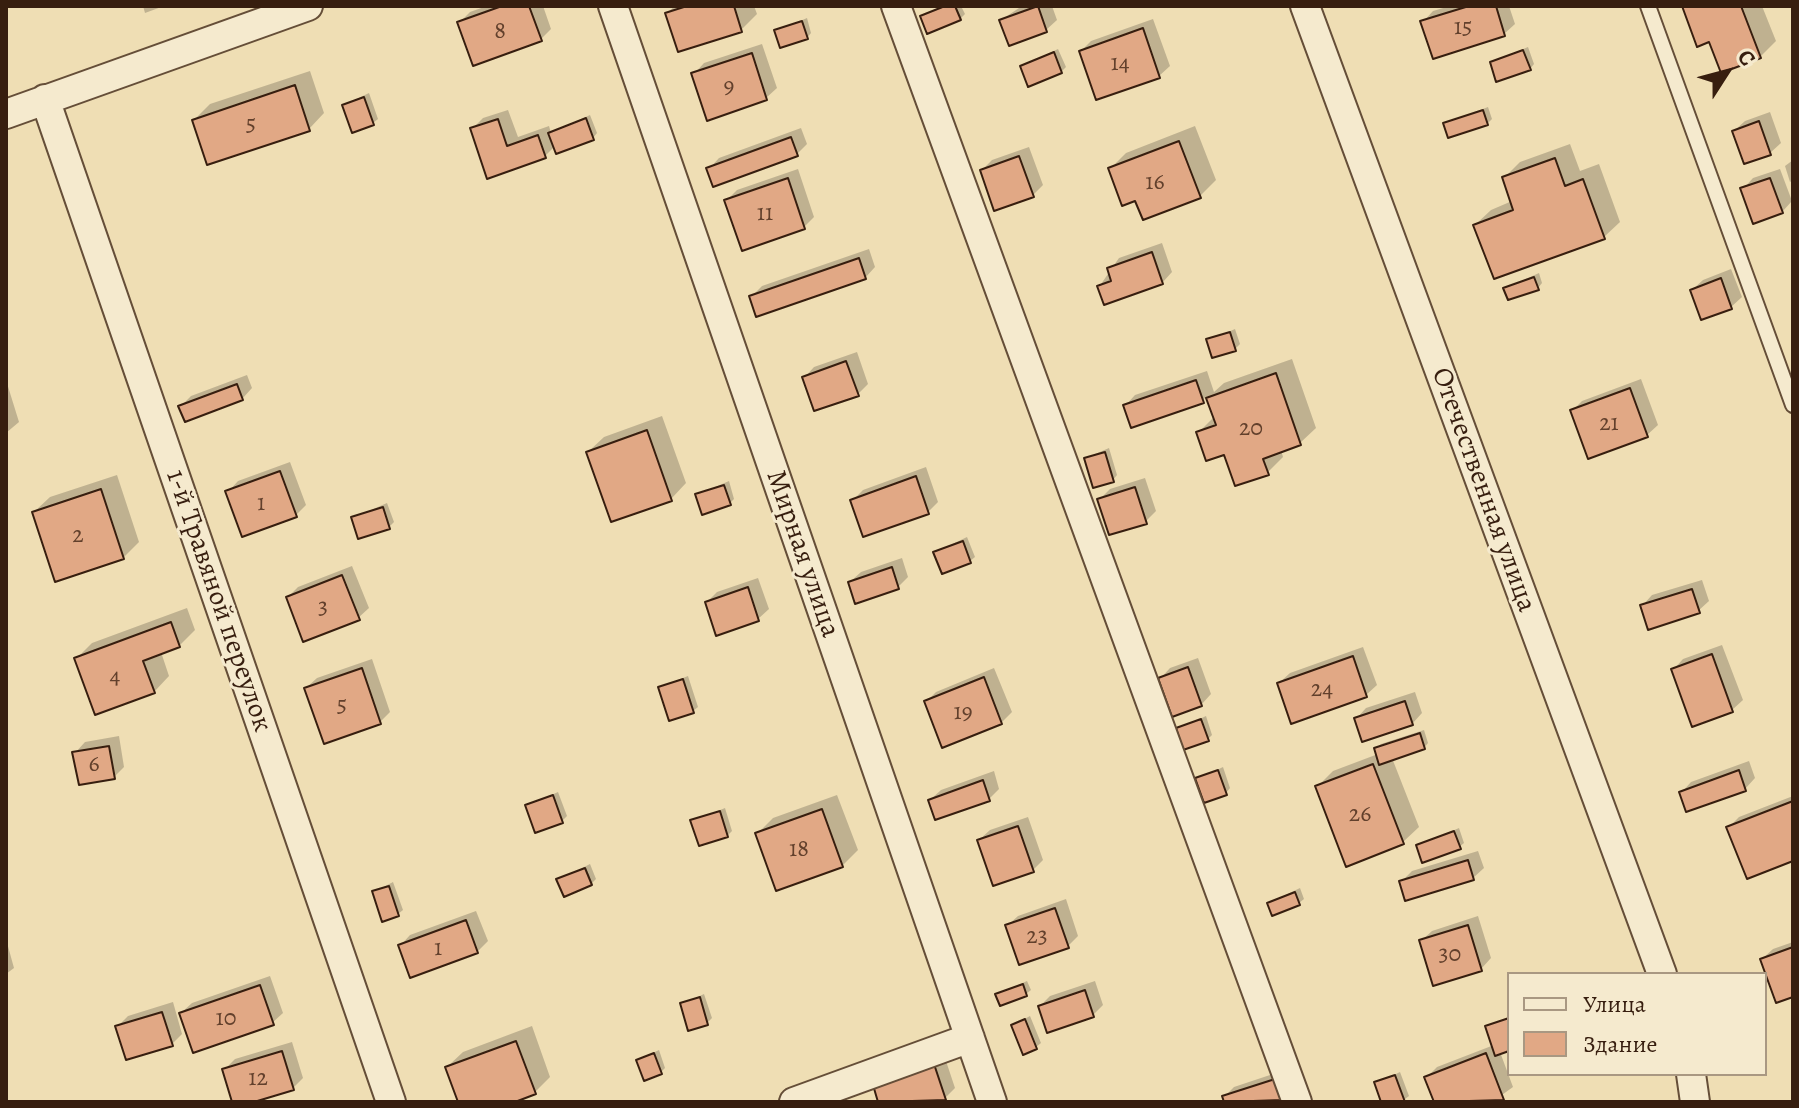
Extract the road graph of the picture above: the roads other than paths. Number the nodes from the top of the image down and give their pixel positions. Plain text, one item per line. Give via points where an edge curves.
1 (308, 6) edge
2 (613, 6) edge
3 (896, 6) edge
4 (1305, 6) edge
5 (1648, 6) edge
6 (45, 99) junction
7 (6, 114) edge
8 (1793, 405) edge
9 (1661, 972) edge
10 (970, 1038) junction
11 (1691, 1076) edge
12 (391, 1102) edge
13 (794, 1102) edge
14 (992, 1102) edge
15 (1297, 1102) edge
16 (1695, 1102) edge

1 - 6 street
2 - 10 street, Мирная улица
3 - 15 street
4 - 9 street, Отечественная улица
5 - 8 lane
6 - 7 street
6 - 12 street, 1-й Травяной переулок
10 - 13 street
10 - 14 street, Мирная улица
11 - 16 street

